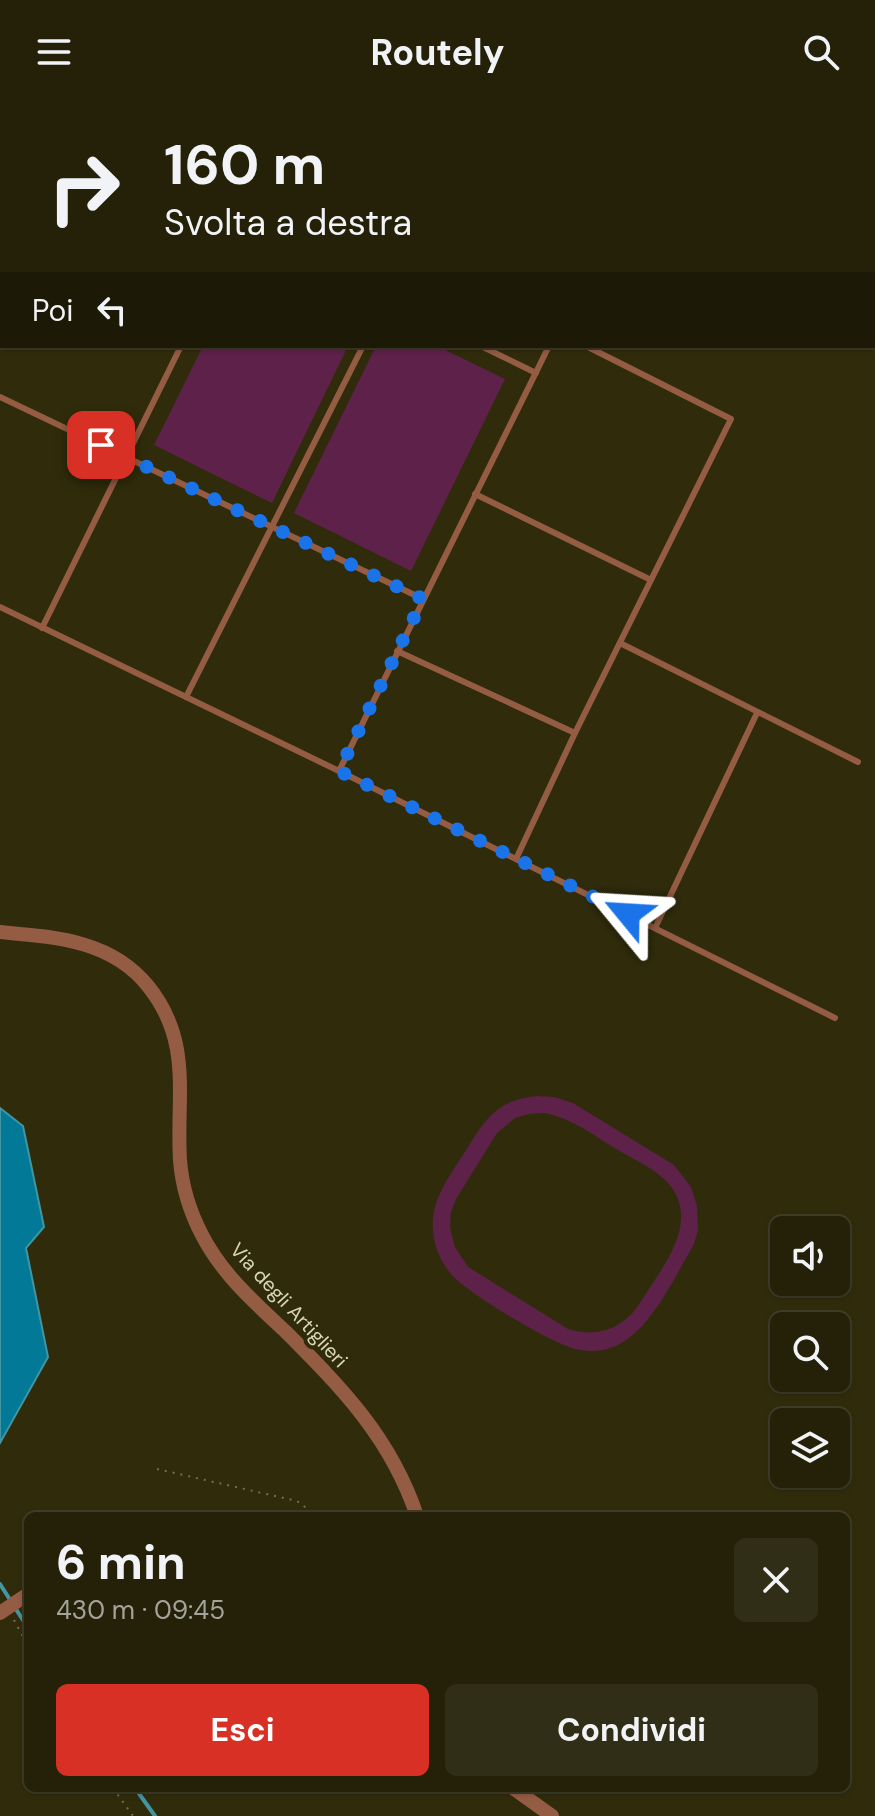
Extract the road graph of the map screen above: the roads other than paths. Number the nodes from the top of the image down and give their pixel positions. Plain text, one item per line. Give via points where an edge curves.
1 (180, 348) edge
2 (362, 348) edge
3 (485, 348) edge
4 (548, 348) edge
5 (590, 348) edge
6 (536, 373) junction
7 (0, 397) edge
8 (127, 457) junction
9 (475, 494) junction
10 (272, 527) junction
11 (651, 580) junction
12 (423, 599) junction
13 (0, 607) edge
14 (42, 628) junction
15 (620, 643) junction
16 (397, 651) junction
17 (186, 697) junction
18 (757, 713) junction
19 (575, 733) junction
20 (858, 762) dead end
21 (339, 771) junction
22 (516, 859) junction
23 (655, 928) junction
24 (0, 932) edge
25 (835, 1018) dead end
26 (415, 1512) edge
27 (24, 1597) edge
28 (5, 1610) edge
29 (519, 1792) edge
30 (552, 1816) edge

1 - 8 lane
2 - 10 lane
3 - 6 lane
4 - 6 lane
5 - 11 lane via 731,419
6 - 9 lane
7 - 8 lane
8 - 10 lane
8 - 14 lane
9 - 11 lane
9 - 12 lane
10 - 12 lane
10 - 17 lane
11 - 15 lane
12 - 16 lane
13 - 14 lane
14 - 17 lane
15 - 18 lane
15 - 19 lane
16 - 19 lane
16 - 21 lane
17 - 21 lane
18 - 20 lane
18 - 23 lane
19 - 22 lane
21 - 22 lane
22 - 23 lane
23 - 25 lane
24 - 26 street, Via degli Artiglieri via 98,948 129,966 154,994 179,1054 181,1170 203,1237 239,1287 371,1425
27 - 28 street
29 - 30 street

